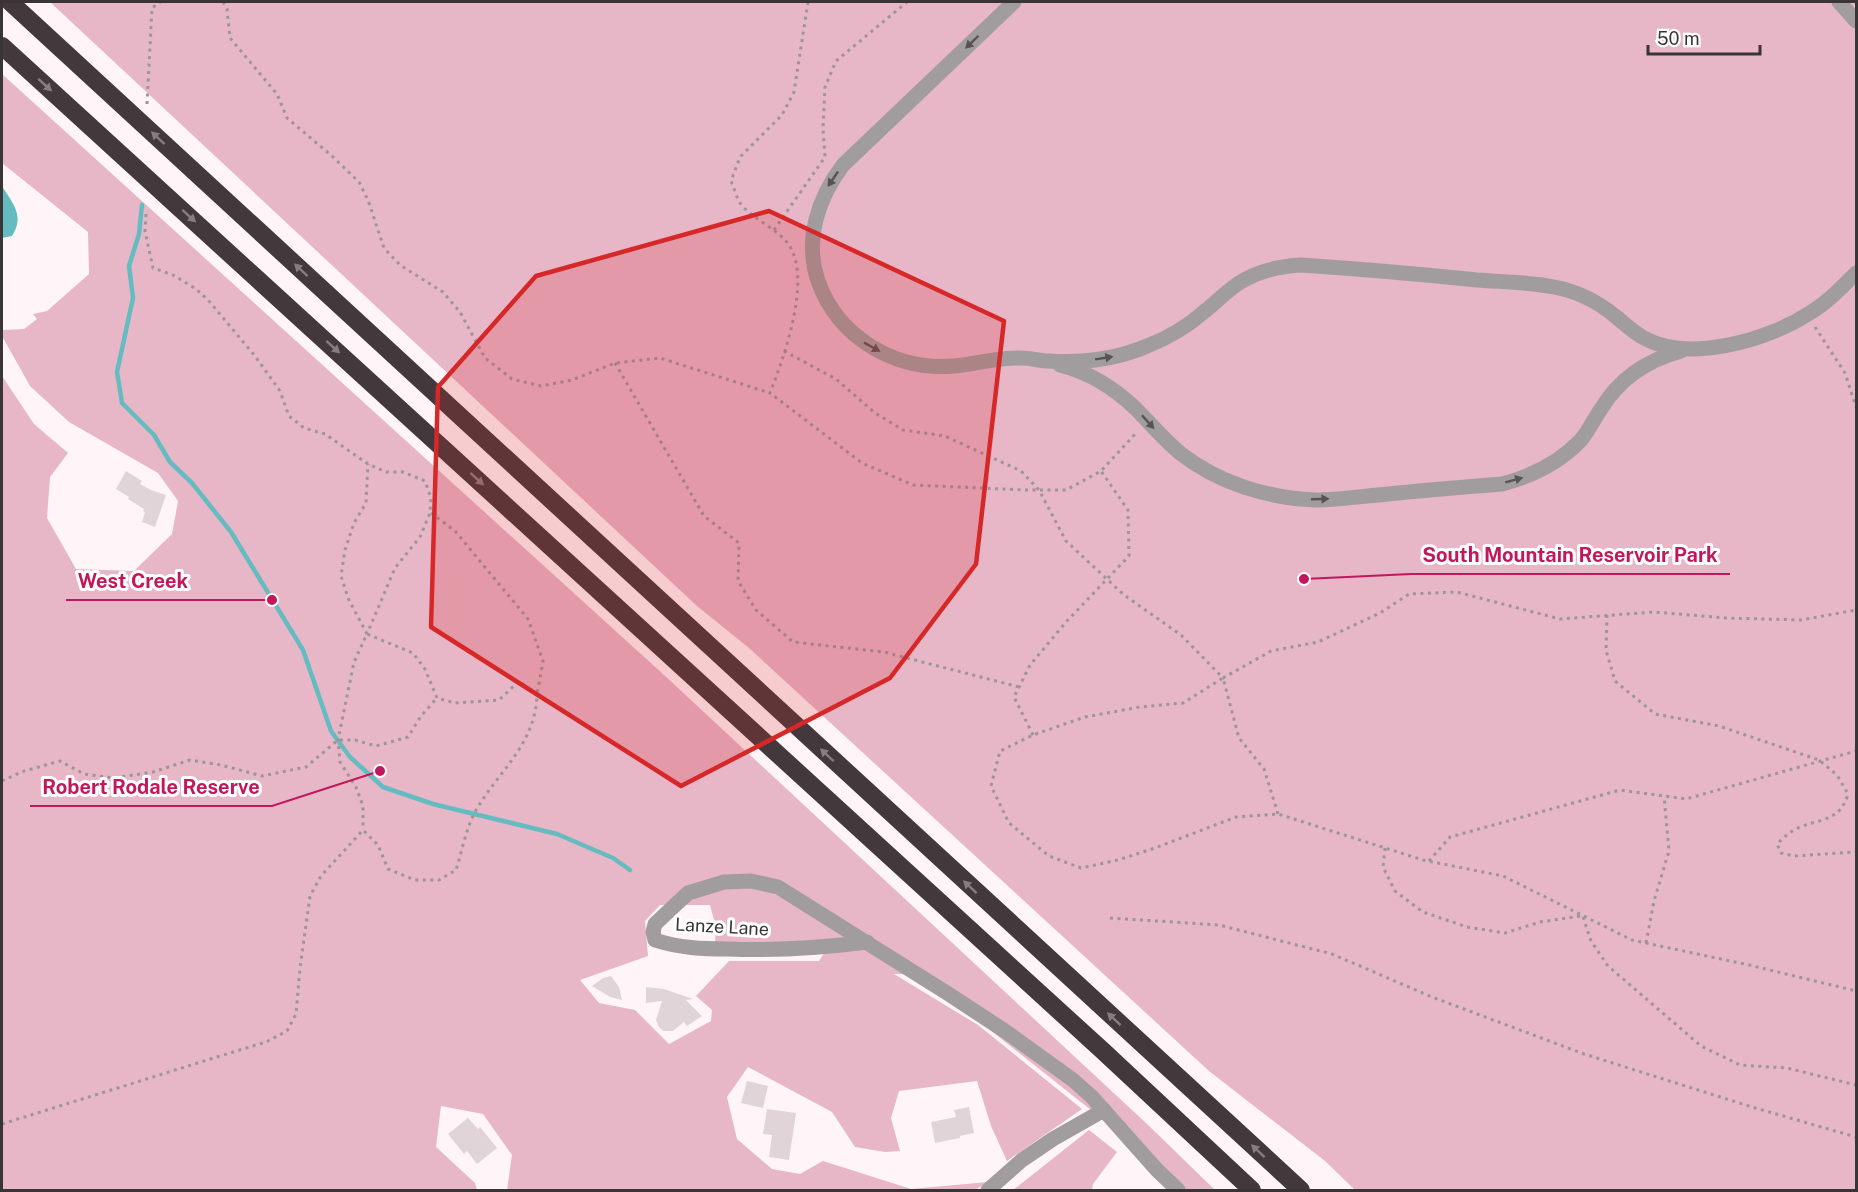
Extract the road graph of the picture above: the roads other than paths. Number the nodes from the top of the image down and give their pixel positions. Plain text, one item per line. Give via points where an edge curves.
1 (10, 2) edge
2 (1014, 2) edge
3 (1839, 2) edge
4 (1857, 21) edge
5 (2, 45) edge
6 (1857, 273) edge
7 (1691, 348) junction
8 (1046, 361) junction
9 (867, 942) junction
10 (1104, 1110) junction
11 (988, 1191) edge
12 (1178, 1191) edge
13 (1252, 1191) edge
14 (1301, 1191) edge

14 -> 1 highway
2 -> 8 street via 843,165 822,196 816,216 813,257 817,278 835,315 865,344 886,355 929,366 993,359
3 - 4 street
5 -> 13 highway
6 - 7 street via 1806,316 1756,338
8 -> 7 street via 1085,361 1146,347 1174,334 1242,281 1282,266 1301,265 1555,287 1595,302 1658,345
8 -> 7 street via 1091,376 1116,392 1181,454 1207,471 1256,491 1318,500 1502,484 1535,473 1582,439 1614,390 1631,375 1665,355
9 - 9 street, Lanze Lane via 778,887 751,881 724,882 688,893 655,924 653,932 655,940 693,948 820,948
9 - 10 street, Lanze Lane via 1015,1038 1073,1080
10 - 11 street via 1022,1160
10 - 12 street, Lanze Lane

